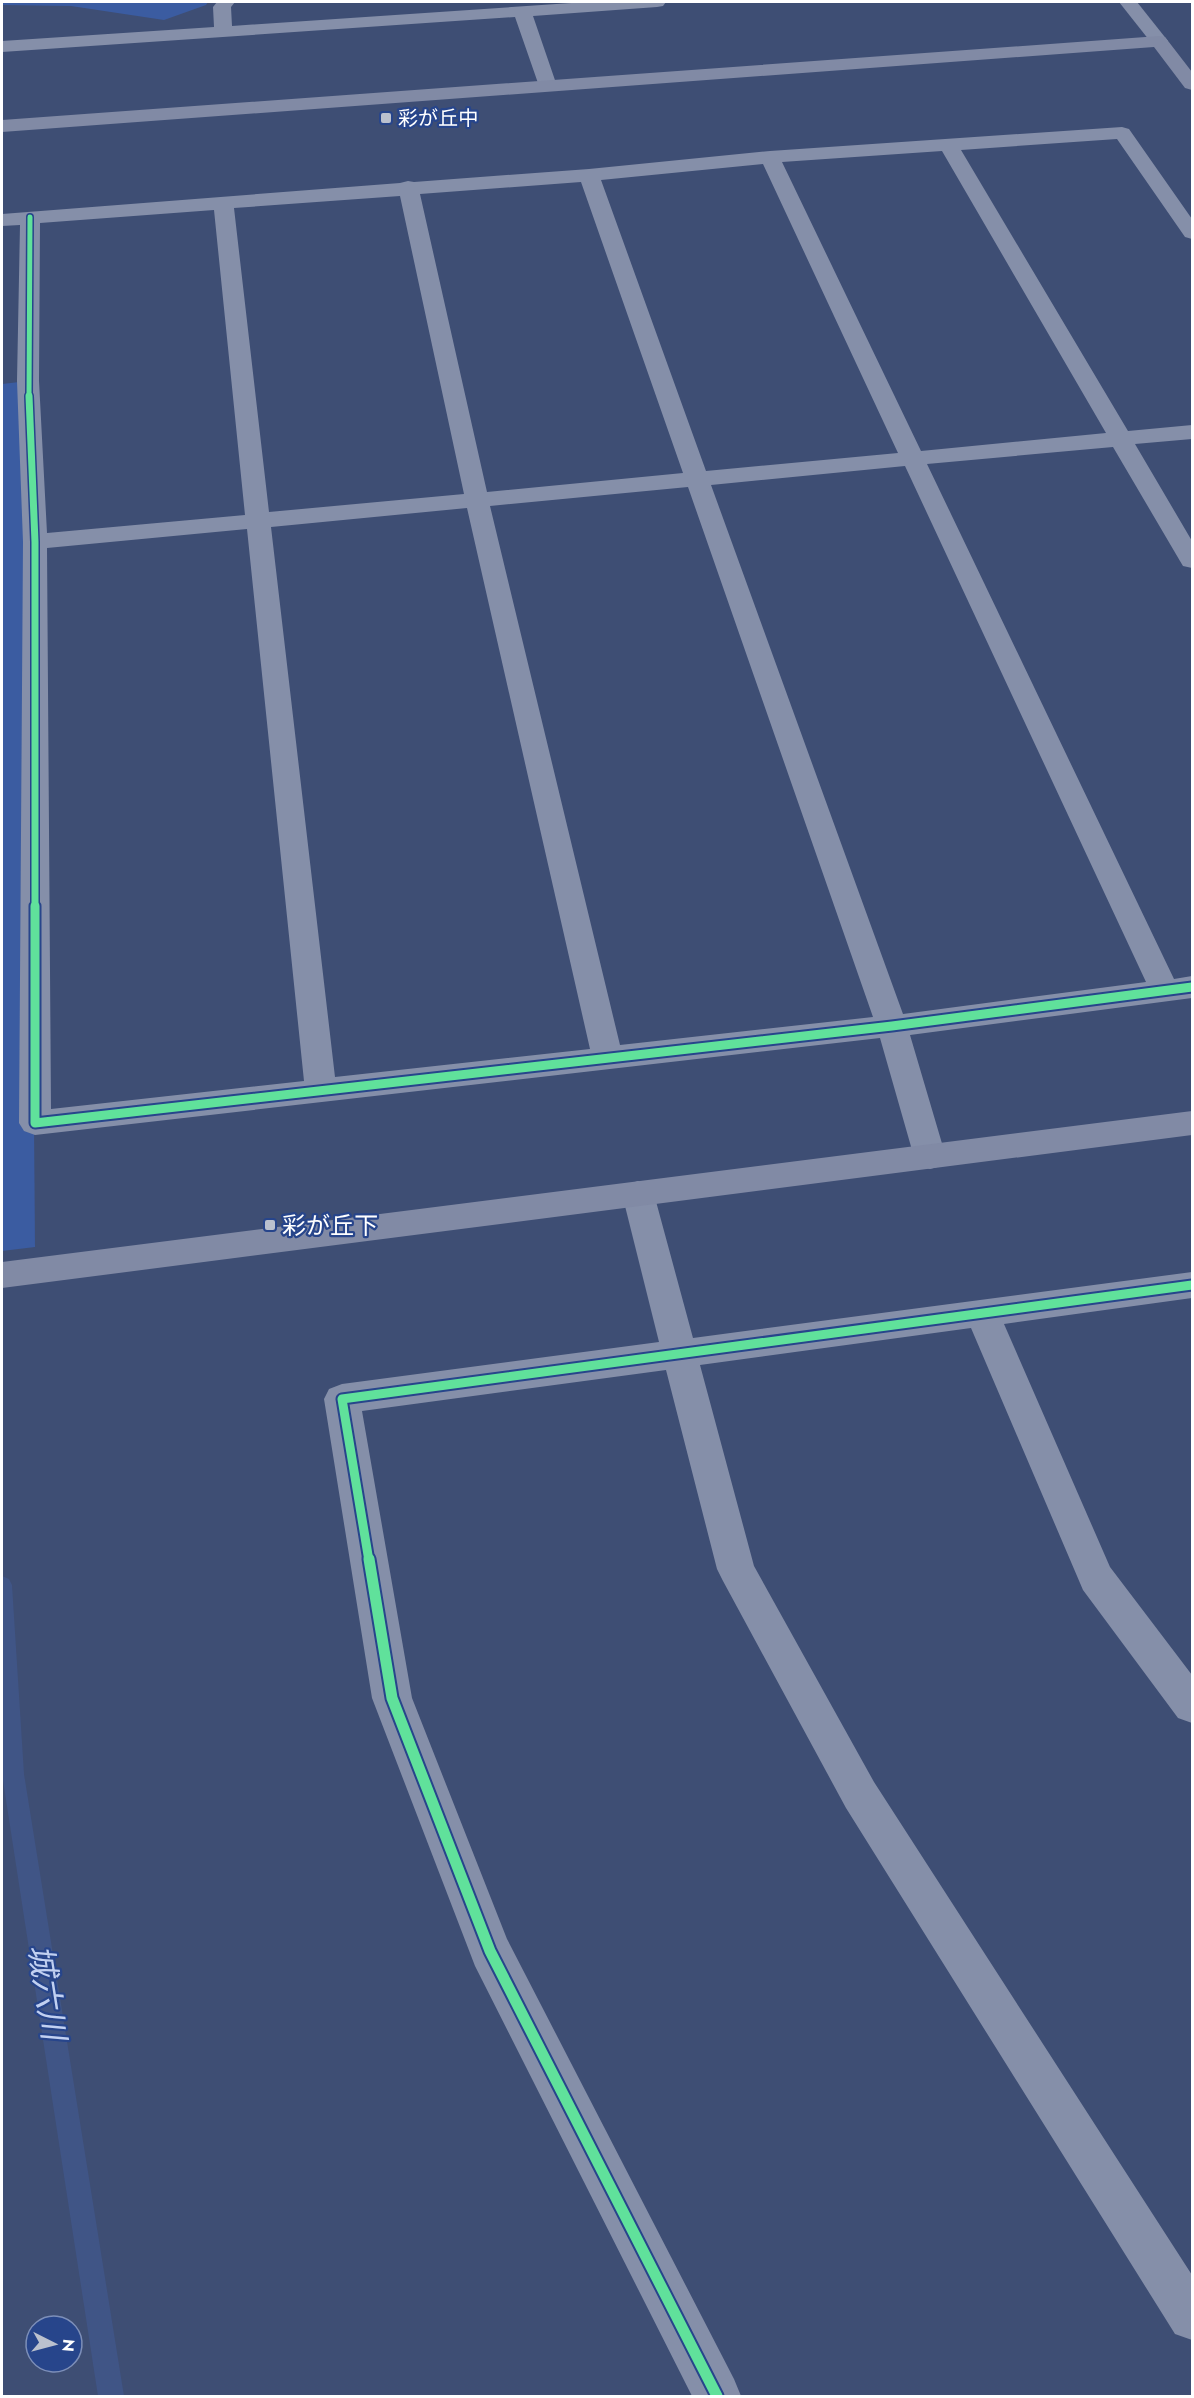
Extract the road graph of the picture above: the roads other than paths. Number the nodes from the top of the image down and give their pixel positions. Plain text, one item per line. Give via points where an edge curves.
1 (226, 2) edge
2 (657, 2) edge
3 (1128, 2) edge
4 (522, 11) junction
5 (224, 31) junction
6 (1159, 41) junction
7 (2, 47) edge
8 (1192, 84) edge
9 (548, 86) junction
10 (2, 126) edge
11 (949, 146) junction
12 (770, 157) junction
13 (589, 175) junction
14 (408, 188) junction
15 (223, 202) junction
16 (30, 217) junction
17 (2, 220) edge
18 (1192, 233) edge
19 (1192, 432) edge
20 (1120, 439) junction
21 (912, 458) junction
22 (697, 479) junction
23 (477, 500) junction
24 (257, 519) junction
25 (35, 542) junction
26 (1192, 561) edge
27 (1179, 989) edge
28 (892, 1026) junction
29 (606, 1056) junction
30 (321, 1089) junction
31 (1192, 1124) edge
32 (930, 1157) junction
33 (638, 1194) junction
34 (2, 1275) edge
35 (1192, 1285) edge
36 (982, 1314) junction
37 (680, 1354) junction
38 (1192, 1705) edge
39 (1192, 2317) edge
40 (717, 2397) edge

1 - 5 street via 222,7
2 - 4 street
3 - 6 street
4 - 5 street
4 - 9 street
5 - 7 street
6 - 8 street
6 - 9 street
9 - 10 street
11 - 12 street
11 - 18 street via 1122,133
11 - 20 street
12 - 13 street
12 - 21 street
13 - 14 street
13 - 22 street
14 - 15 street
14 - 23 street
15 - 16 street
15 - 24 street
16 - 17 street
16 - 25 street via 28,381
19 - 20 street
20 - 21 street
20 - 26 street
21 - 22 street
21 - 27 street
22 - 23 street
22 - 28 street
23 - 24 street
23 - 29 street
24 - 25 street
24 - 30 street
25 - 30 street via 35,1123
27 - 28 street
28 - 29 street
28 - 32 street
29 - 30 street
31 - 32 street
32 - 33 street
33 - 34 street
33 - 37 street
35 - 36 street
36 - 37 street
36 - 38 street via 1096,1578
37 - 39 street via 736,1569 860,1795
37 - 40 street via 342,1399 392,1698 490,1951

